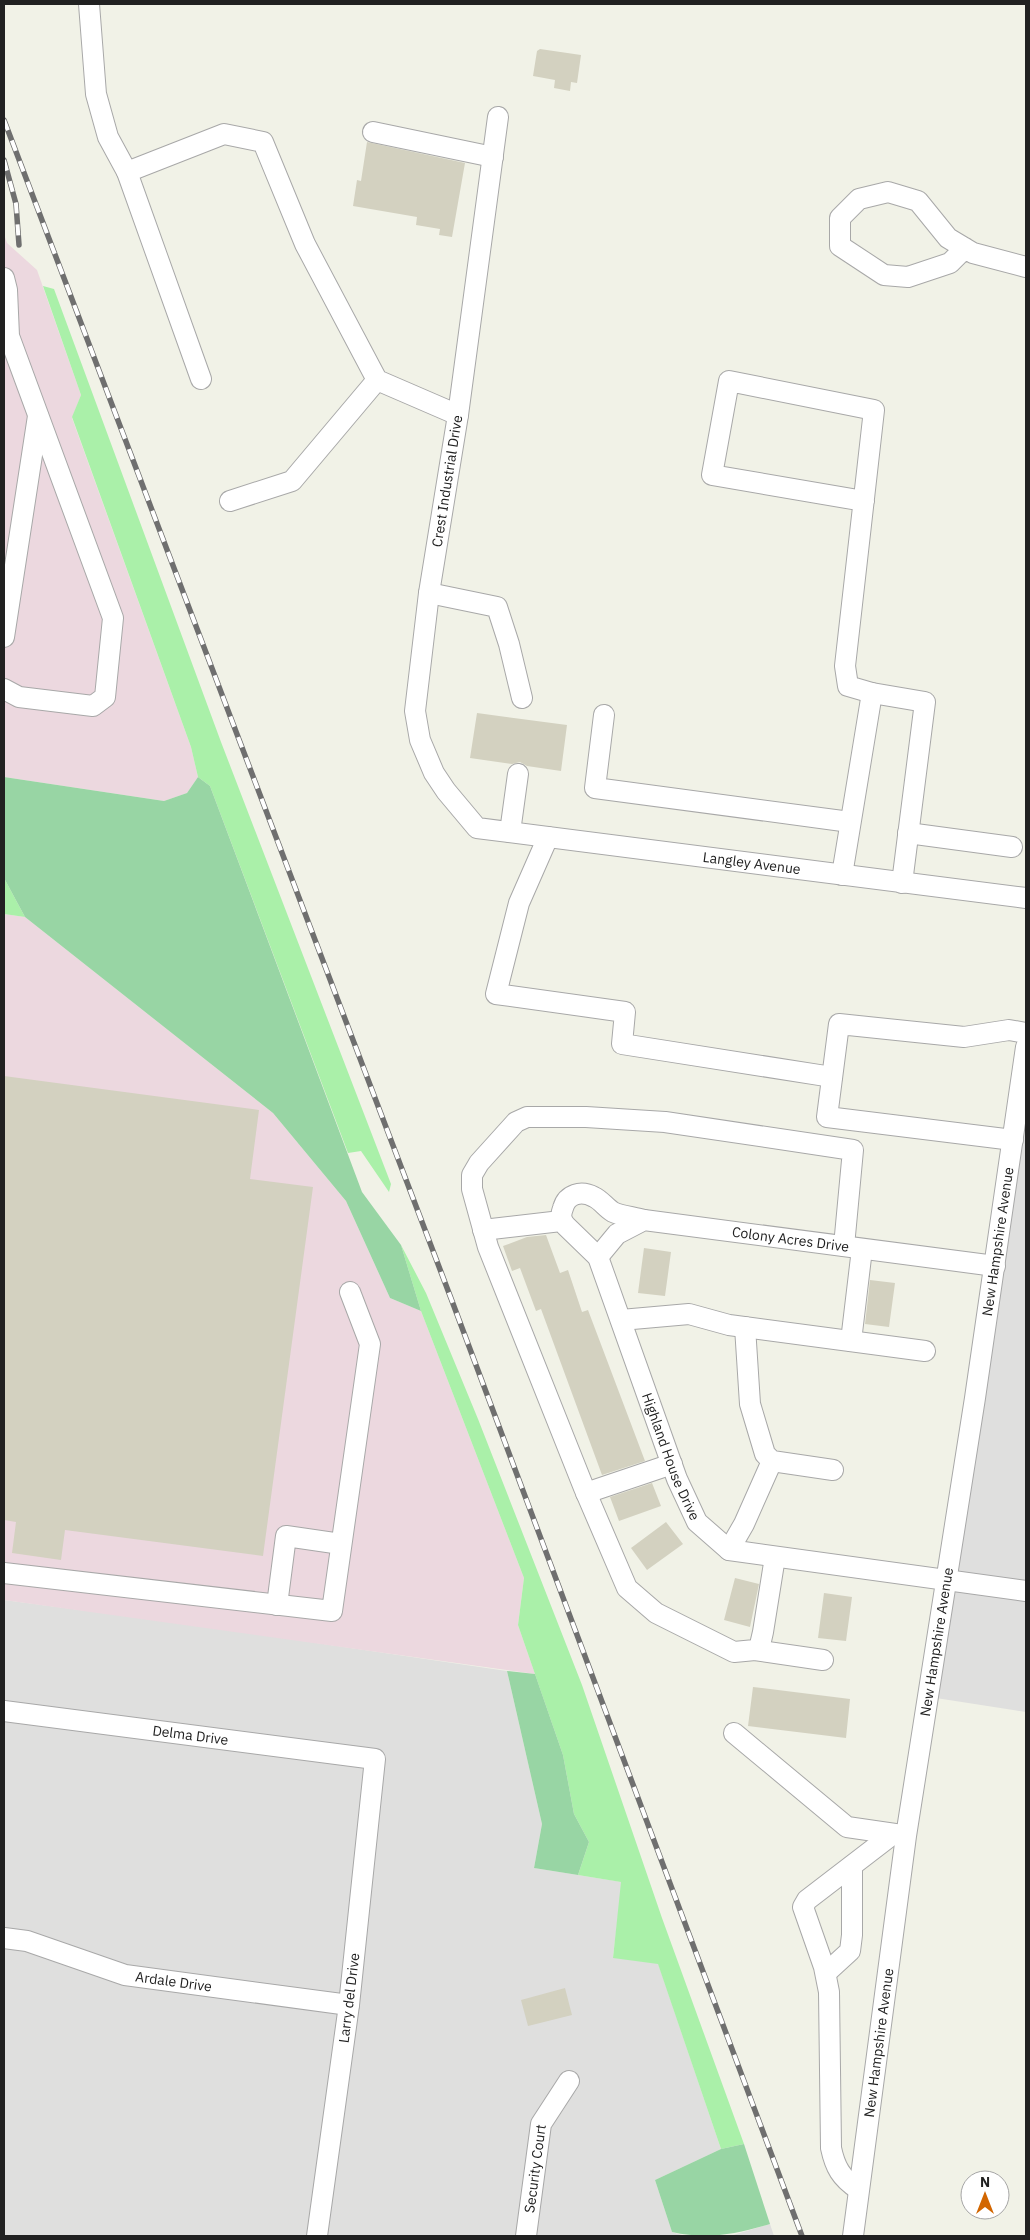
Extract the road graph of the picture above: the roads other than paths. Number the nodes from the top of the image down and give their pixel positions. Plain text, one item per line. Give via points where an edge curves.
1 (89, 4) edge
2 (498, 117) dead end
3 (373, 132) dead end
4 (493, 157) junction
5 (127, 172) junction
6 (965, 248) junction
7 (1026, 267) edge
8 (4, 278) edge
9 (201, 379) dead end
10 (377, 380) junction
11 (38, 414) junction
12 (458, 415) junction
13 (230, 501) dead end
14 (864, 501) junction
15 (429, 593) junction
16 (4, 637) edge
17 (4, 689) edge
18 (872, 693) junction
19 (522, 698) dead end
20 (604, 715) dead end
21 (518, 774) dead end
22 (850, 822) junction
23 (477, 828) joint
24 (510, 832) junction
25 (908, 833) junction
26 (548, 837) junction
27 (1012, 847) dead end
28 (842, 875) junction
29 (902, 883) junction
30 (1026, 898) edge
31 (1026, 1033) edge
32 (1026, 1047) edge
33 (832, 1077) junction
34 (1013, 1140) junction
35 (644, 1220) junction
36 (562, 1221) junction
37 (483, 1230) junction
38 (853, 1248) junction
39 (598, 1257) junction
40 (995, 1266) junction
41 (350, 1292) dead end
42 (621, 1320) junction
43 (745, 1327) junction
44 (851, 1341) junction
45 (926, 1351) dead end
46 (772, 1461) junction
47 (672, 1464) junction
48 (833, 1470) dead end
49 (586, 1493) junction
50 (341, 1544) junction
51 (728, 1550) junction
52 (776, 1557) junction
53 (4, 1573) edge
54 (946, 1579) junction
55 (1026, 1591) edge
56 (277, 1605) junction
57 (755, 1650) junction
58 (823, 1660) dead end
59 (4, 1711) edge
60 (734, 1733) dead end
61 (375, 1759) joint
62 (899, 1835) junction
63 (852, 1866) junction
64 (4, 1938) edge
65 (826, 1972) junction
66 (349, 2005) junction
67 (569, 2081) dead end
68 (858, 2189) junction
69 (317, 2236) edge
70 (526, 2236) edge
71 (853, 2236) edge

1 - 5 street via 96,94 108,137
2 - 4 street, Crest Industrial Drive
3 - 4 street
4 - 12 street, Crest Industrial Drive
5 - 9 street
5 - 10 street via 224,134 263,142 305,244
6 - 6 street via 948,238 918,201 888,192 859,199 840,218 840,246 884,275 908,277 950,263
6 - 7 street
8 - 11 street via 8,290 9,336
10 - 12 street
10 - 13 street via 292,481
11 - 16 street
11 - 17 street via 113,618 105,697 93,706 18,697
12 - 15 street, Crest Industrial Drive
14 - 14 street via 874,410 729,381 712,475
14 - 18 street via 845,666 848,686
15 - 19 street via 497,607
15 - 23 street, Crest Industrial Drive via 415,711 420,740 438,779
18 - 22 street
18 - 25 street via 925,702
20 - 22 street via 594,788
21 - 24 street
22 - 28 street
23 - 24 street, Langley Avenue
24 - 26 street, Langley Avenue
25 - 27 street
25 - 29 street
26 - 28 street, Langley Avenue
26 - 33 street via 519,903 496,994 625,1012 622,1044
28 - 29 street, Langley Avenue
29 - 30 street, Langley Avenue
31 - 33 street via 1009,1030 964,1037 839,1024
32 - 34 street, New Hampshire Avenue
33 - 34 street via 827,1116
34 - 40 street, New Hampshire Avenue
35 - 36 street, Colony Acres Drive via 614,1212 594,1197 581,1194 571,1195 565,1202
35 - 38 street, Colony Acres Drive
35 - 39 street via 617,1234
36 - 37 street
36 - 39 street
37 - 38 street via 472,1189 472,1175 516,1122 527,1116 586,1116 665,1122 853,1150
37 - 49 street
38 - 40 street, Colony Acres Drive
38 - 44 street
39 - 42 street, Highland House Drive
40 - 54 street, New Hampshire Avenue
41 - 50 street via 370,1344
42 - 43 street via 689,1314
42 - 47 street, Highland House Drive
43 - 44 street
43 - 46 street via 750,1404 765,1454
44 - 45 street
46 - 48 street
46 - 51 street via 744,1524
47 - 49 street
47 - 51 street, Highland House Drive via 697,1522
49 - 57 street via 627,1588 656,1613 734,1652
50 - 56 street via 332,1611
50 - 56 street via 286,1536
51 - 52 street
52 - 54 street
52 - 57 street via 763,1632 760,1645
53 - 56 street
54 - 55 street
54 - 62 street, New Hampshire Avenue
57 - 58 street
59 - 61 street, Delma Drive
60 - 62 street via 847,1827
61 - 66 street, Larry del Drive
62 - 63 street
62 - 68 street, New Hampshire Avenue
63 - 65 street via 850,1951
63 - 65 street via 802,1907
64 - 66 street, Ardale Drive via 27,1941 125,1975
65 - 68 street via 831,2148 835,2166 846,2181
66 - 69 street, Larry del Drive
67 - 70 street, Security Court via 541,2124
68 - 71 street, New Hampshire Avenue

